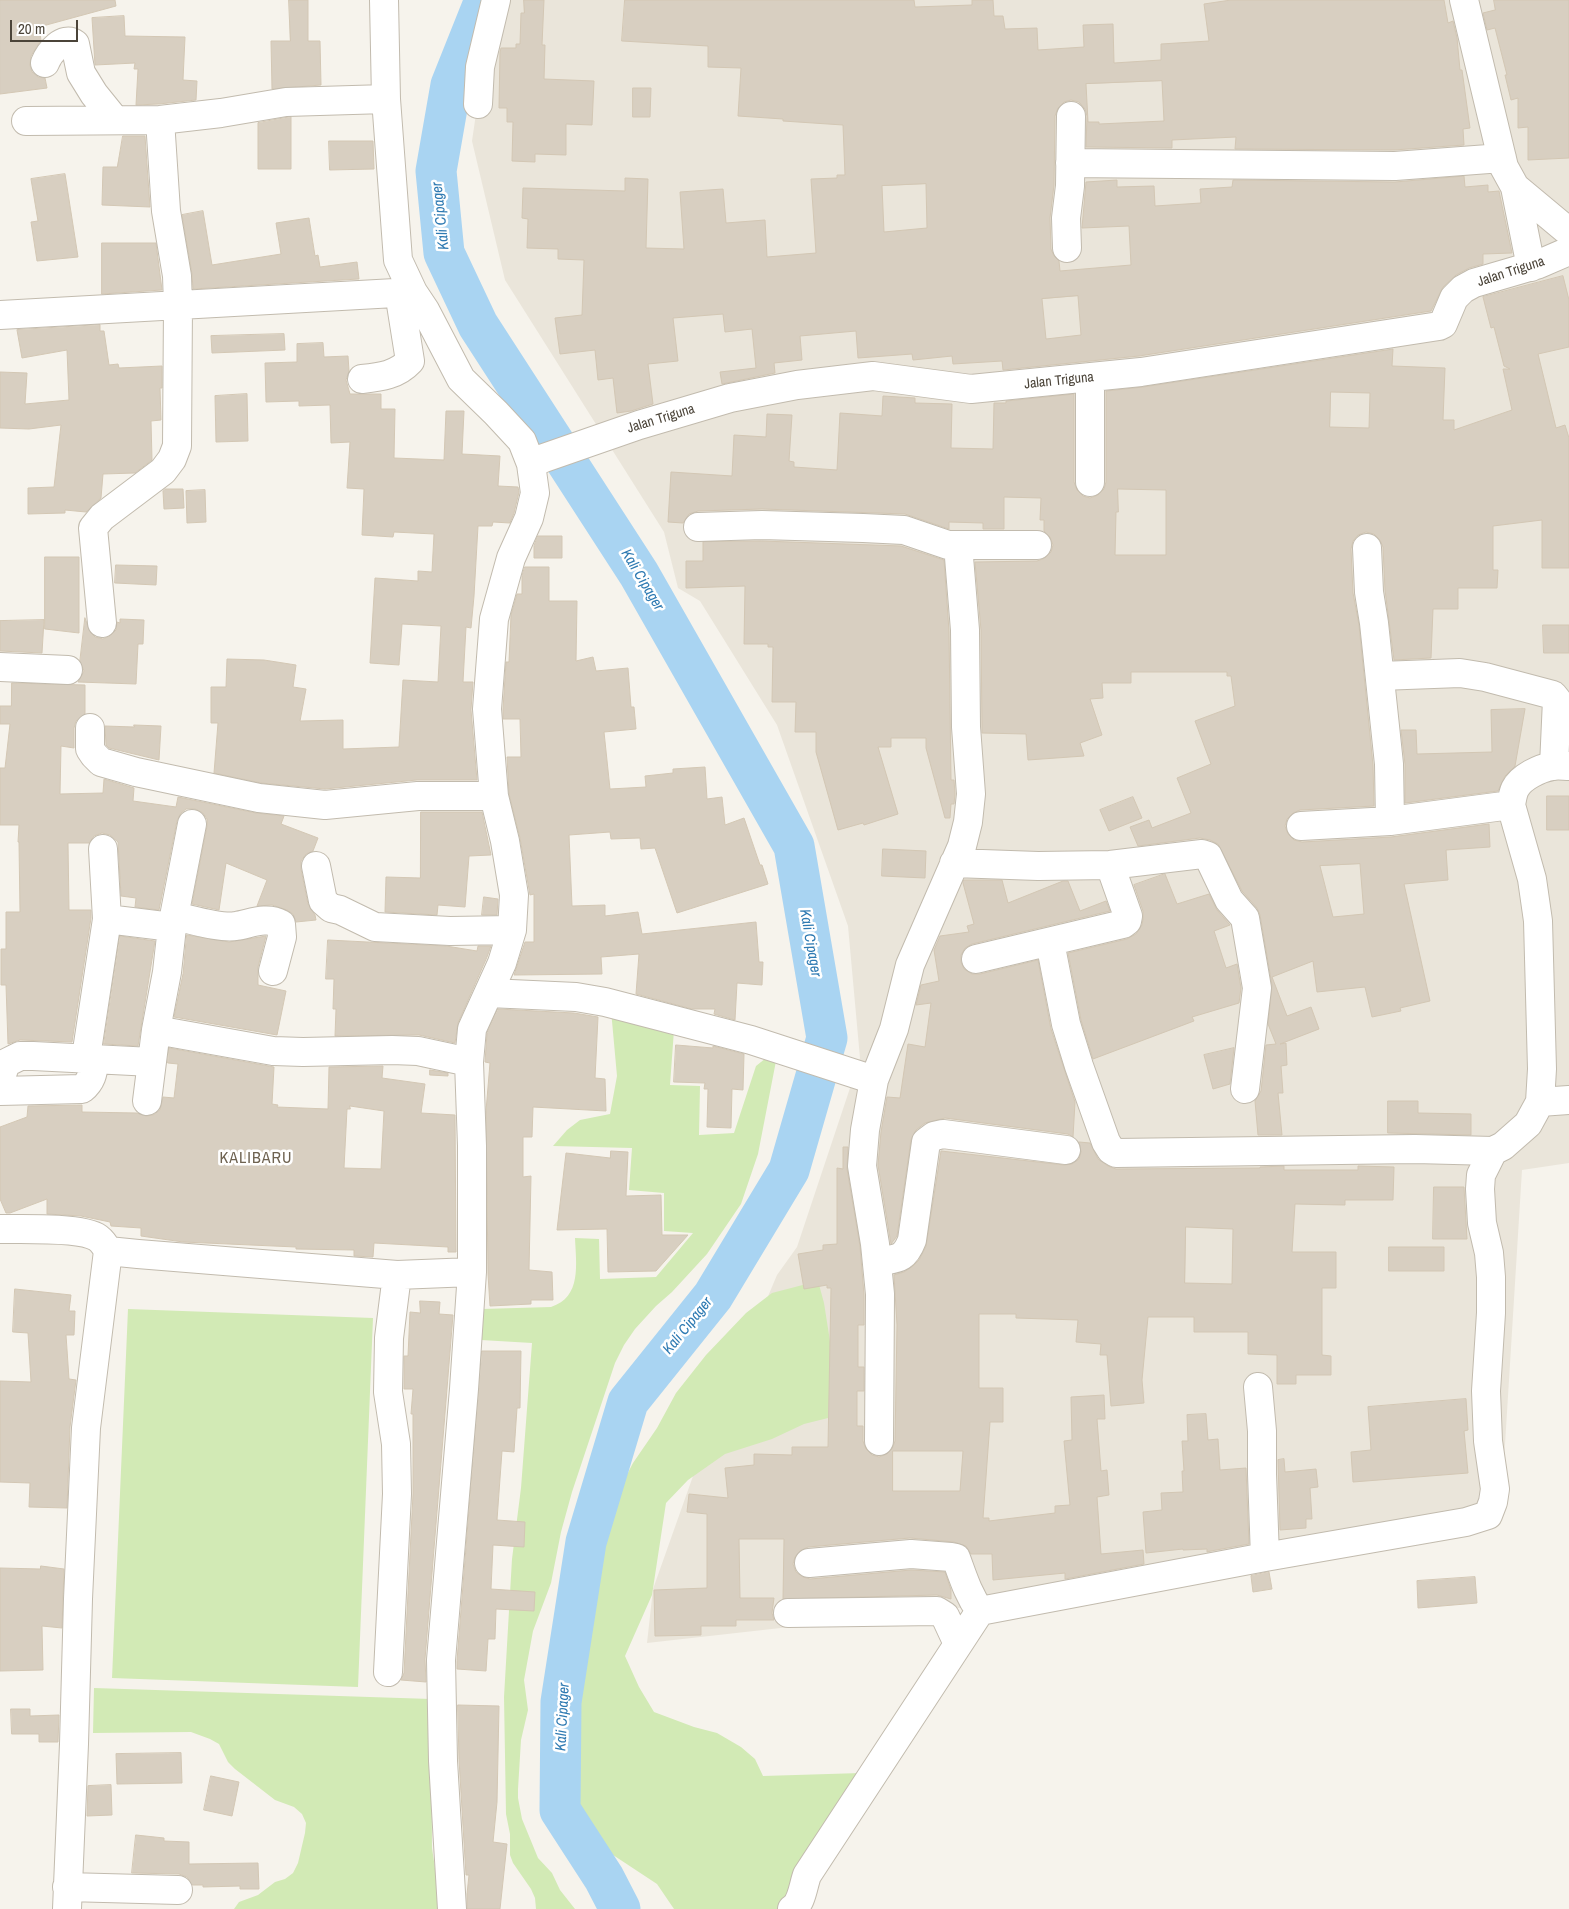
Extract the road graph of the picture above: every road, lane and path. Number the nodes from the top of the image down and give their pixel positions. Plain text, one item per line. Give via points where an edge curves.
1 (384, 0) edge
2 (496, 0) edge
3 (1464, 0) edge
4 (44, 63) dead end
5 (386, 99) junction
6 (478, 104) dead end
7 (1071, 116) dead end
8 (115, 120) junction
9 (160, 120) junction
10 (26, 121) dead end
11 (1502, 158) junction
12 (1070, 163) junction
13 (1515, 187) junction
14 (1568, 233) edge
15 (1067, 248) dead end
16 (1531, 267) junction
17 (406, 292) junction
18 (178, 305) junction
19 (0, 315) edge
20 (1090, 378) junction
21 (362, 379) dead end
22 (538, 461) junction
23 (1090, 482) dead end
24 (698, 527) dead end
25 (958, 545) junction
26 (1037, 545) dead end
27 (1367, 548) dead end
28 (102, 624) dead end
29 (0, 667) edge
30 (68, 670) dead end
31 (1380, 676) junction
32 (90, 728) dead end
33 (1561, 766) edge
34 (494, 796) junction
35 (1511, 805) junction
36 (1390, 821) junction
37 (192, 824) dead end
38 (1301, 826) dead end
39 (103, 849) dead end
40 (954, 863) junction
41 (1110, 864) junction
42 (316, 866) dead end
43 (107, 919) junction
44 (173, 922) junction
45 (512, 930) junction
46 (1050, 942) junction
47 (976, 959) dead end
48 (273, 971) dead end
49 (489, 993) junction
50 (156, 1030) junction
51 (90, 1057) junction
52 (152, 1062) junction
53 (469, 1062) junction
54 (0, 1080) edge
55 (874, 1080) junction
56 (1245, 1088) dead end
57 (0, 1091) edge
58 (147, 1100) dead end
59 (1569, 1100) edge
60 (1540, 1102) junction
61 (1066, 1150) dead end
62 (1493, 1151) junction
63 (0, 1229) edge
64 (108, 1251) junction
65 (877, 1262) junction
66 (472, 1272) junction
67 (397, 1275) junction
68 (1258, 1387) dead end
69 (879, 1441) dead end
70 (1265, 1556) junction
71 (809, 1563) dead end
72 (980, 1611) junction
73 (788, 1613) dead end
74 (958, 1644) junction
75 (388, 1672) dead end
76 (178, 1890) dead end
77 (67, 1898) edge
78 (794, 1908) edge
79 (452, 1909) edge

1 - 5 street
2 - 6 street via 480,66
3 - 11 street
4 - 8 street via 57,46 66,41 75,44 81,73
5 - 9 street via 286,102
5 - 17 street via 398,260
7 - 12 street
8 - 9 street
8 - 10 street
9 - 18 street via 166,211 177,276
11 - 12 street via 1395,166
11 - 13 street
12 - 15 street
13 - 14 street
13 - 16 street
14 - 16 street, Jalan Triguna
16 - 20 street, Jalan Triguna via 1463,289 1454,298 1440,326
17 - 18 street
17 - 21 street via 410,361 402,369 381,377
17 - 22 street via 425,310 461,379
18 - 19 street
18 - 28 street via 177,446 163,471 102,517 93,528
20 - 22 street, Jalan Triguna via 971,389 873,376 797,385 730,398 639,425
20 - 23 street
22 - 34 street via 536,493 511,558 494,619 487,710
24 - 25 street via 762,525 904,530 935,542
25 - 26 street
25 - 40 street via 970,794 968,822
27 - 31 street
29 - 30 street
31 - 33 street via 1460,673 1553,695 1557,700
31 - 36 street via 1389,764
32 - 34 street via 90,749 101,762 259,798 325,805 418,796
33 - 35 street via 1526,777 1514,790
34 - 45 street via 514,895
35 - 36 street
35 - 60 street via 1532,879 1538,921
36 - 38 street
37 - 44 street
39 - 43 street
40 - 41 street
40 - 55 street via 910,965 894,1030
41 - 46 street via 1127,920 1123,924
41 - 56 street via 1202,854 1212,862 1229,900 1245,918 1256,976
42 - 45 street via 323,902 376,927
43 - 44 street
43 - 51 street
44 - 48 street via 229,927 253,921 281,924 282,937
44 - 50 street
45 - 49 street
46 - 47 street
46 - 62 street via 1066,1024 1079,1066 1106,1142 1116,1153
49 - 53 street via 472,1029
49 - 55 street via 576,997 605,1002 778,1048
50 - 52 street
50 - 53 street via 273,1051 418,1051
51 - 52 street
51 - 54 street via 20,1056 6,1063
51 - 57 street via 92,1078 82,1089
52 - 58 street
53 - 66 street
55 - 65 street via 862,1166
59 - 60 street
60 - 62 street via 1528,1124
61 - 65 street via 943,1134 929,1138 908,1251 899,1257
62 - 70 street via 1481,1174 1480,1189 1482,1223 1489,1252 1492,1313 1486,1391 1495,1489 1488,1515 1466,1522
63 - 64 street via 88,1234 98,1238
64 - 67 street
64 - 77 street via 86,1428
65 - 69 street via 880,1294
66 - 67 street
66 - 79 street via 441,1660
67 - 75 street via 389,1338 388,1392 396,1444 397,1494
68 - 70 street via 1262,1422
70 - 72 street
71 - 72 street via 911,1554 956,1558 968,1592
72 - 74 street
73 - 74 street via 937,1611 945,1616
74 - 78 street via 807,1876
76 - 77 street

